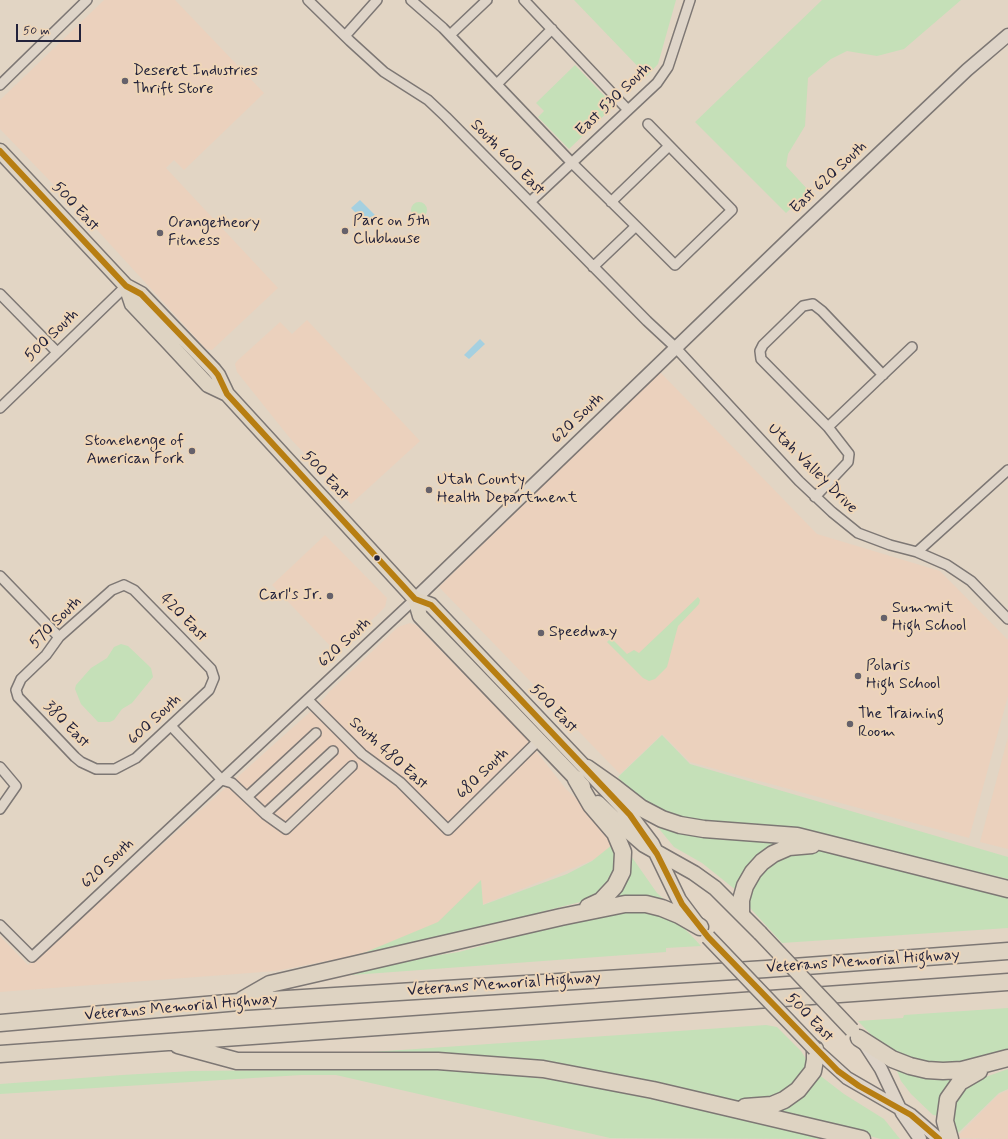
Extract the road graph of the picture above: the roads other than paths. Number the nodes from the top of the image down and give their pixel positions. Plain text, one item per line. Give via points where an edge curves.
1 (87, 0) edge
2 (308, 0) edge
3 (377, 0) edge
4 (411, 0) edge
5 (487, 0) edge
6 (524, 0) edge
7 (690, 0) edge
8 (552, 30) junction
9 (450, 35) junction
10 (1008, 35) edge
11 (345, 36) junction
12 (497, 84) junction
13 (0, 85) edge
14 (628, 110) junction
15 (648, 124) dead end
16 (669, 146) junction
17 (0, 151) edge
18 (571, 162) junction
19 (530, 202) junction
20 (611, 202) junction
21 (636, 226) junction
22 (593, 267) junction
23 (126, 286) junction
24 (0, 294) edge
25 (675, 347) junction
26 (912, 347) dead end
27 (57, 352) junction
28 (883, 375) junction
29 (0, 408) edge
30 (828, 427) junction
31 (1008, 470) edge
32 (815, 497) junction
33 (917, 552) junction
34 (0, 576) edge
35 (124, 585) joint
36 (415, 599) junction
37 (1008, 619) edge
38 (59, 637) junction
39 (214, 678) joint
40 (16, 690) joint
41 (308, 700) junction
42 (171, 726) junction
43 (316, 733) dead end
44 (539, 740) junction
45 (333, 751) dead end
46 (352, 766) dead end
47 (0, 767) edge
48 (105, 769) joint
49 (581, 774) junction
50 (222, 780) junction
51 (247, 797) junction
52 (0, 809) edge
53 (265, 814) junction
54 (448, 830) joint
55 (832, 846) junction
56 (657, 854) junction
57 (1008, 888) edge
58 (741, 912) junction
59 (561, 917) junction
60 (0, 925) edge
61 (704, 932) junction
62 (1008, 951) edge
63 (1008, 982) edge
64 (239, 1002) junction
65 (0, 1023) edge
66 (856, 1034) junction
67 (165, 1042) junction
68 (815, 1049) junction
69 (0, 1054) edge
70 (1006, 1059) edge
71 (726, 1106) junction
72 (899, 1108) junction
73 (862, 1139) edge
74 (920, 1139) edge
75 (939, 1139) edge
76 (950, 1139) edge

1 - 13 street
2 - 11 street, South 600 East
3 - 11 street
4 - 9 street
5 - 9 street
6 - 8 street
7 - 14 street, East 530 South via 668,67 657,83
8 - 12 street
8 - 14 street
9 - 12 street
10 - 25 street, East 620 South via 938,97
11 - 19 street, South 600 East via 384,72 428,100
12 - 18 street
14 - 18 street, East 530 South
15 - 16 street
16 - 20 street
16 - 21 street via 732,210 675,264
17 - 23 main road, 500 East
18 - 19 street, East 530 South
18 - 20 street
19 - 22 street, South 600 East
20 - 21 street
21 - 22 street
22 - 25 street, South 600 East
23 - 27 street, 500 South
23 - 36 main road, 500 East via 141,294 213,369 227,394
24 - 27 street
25 - 32 street, Utah Valley Drive
25 - 36 street, 620 South
26 - 28 street
27 - 29 street, 500 South
28 - 30 street
28 - 30 street via 822,310 813,304 803,306 763,345 759,356
30 - 32 street via 846,448 849,458
31 - 33 street
32 - 33 street, Utah Valley Drive via 858,533
33 - 37 street, Utah Valley Drive via 947,565 972,581
34 - 38 street
35 - 38 street, 570 South via 112,590
35 - 39 street, 420 East via 134,590 181,638 211,669
36 - 41 street, 620 South
36 - 44 main road, 500 East via 420,616
36 - 49 main road, 500 East via 431,605
38 - 40 street, 570 South via 46,655 21,679
39 - 42 street, 600 South via 209,690
40 - 48 street, 380 East via 18,697 75,757 88,766
41 - 50 street, 620 South
41 - 54 street, South 480 East via 362,754 400,782
42 - 48 street, 600 South via 136,758 124,765
42 - 50 street
43 - 51 street
44 - 49 main road, 500 East
44 - 54 street, 680 South
45 - 53 street
46 - 53 street via 286,828
47 - 52 street via 16,786
49 - 55 highway via 614,787 641,808 673,823 698,829 797,836
49 - 56 main road, 500 East via 621,826
49 - 59 highway via 591,805 615,833 622,850 623,864 618,881 605,897
50 - 51 street via 232,783
50 - 60 street, 620 South via 32,957
51 - 53 street
55 - 57 highway
55 - 58 highway via 798,845 769,857 756,868 747,882
56 - 58 main road, 500 East via 709,884
56 - 61 main road, 500 East via 679,900
58 - 66 main road, 500 East, bridge
59 - 61 highway via 641,903 668,909
59 - 64 highway via 270,984
61 - 68 main road, 500 East, bridge
62 - 64 highway, Veterans Memorial Highway
63 - 67 highway, Veterans Memorial Highway
64 - 65 highway, Veterans Memorial Highway
66 - 70 highway via 888,1057 922,1070 949,1071
66 - 72 street, 500 East via 881,1069
67 - 69 highway, Veterans Memorial Highway
67 - 71 highway via 237,1061 438,1060 522,1067 577,1074
68 - 71 highway via 815,1063 811,1075 787,1098 759,1108
68 - 72 street, 500 East via 854,1084
70 - 76 highway via 971,1074 955,1087 948,1099 945,1113 945,1124
71 - 73 highway
72 - 74 street, 500 East
72 - 75 street, 500 East

